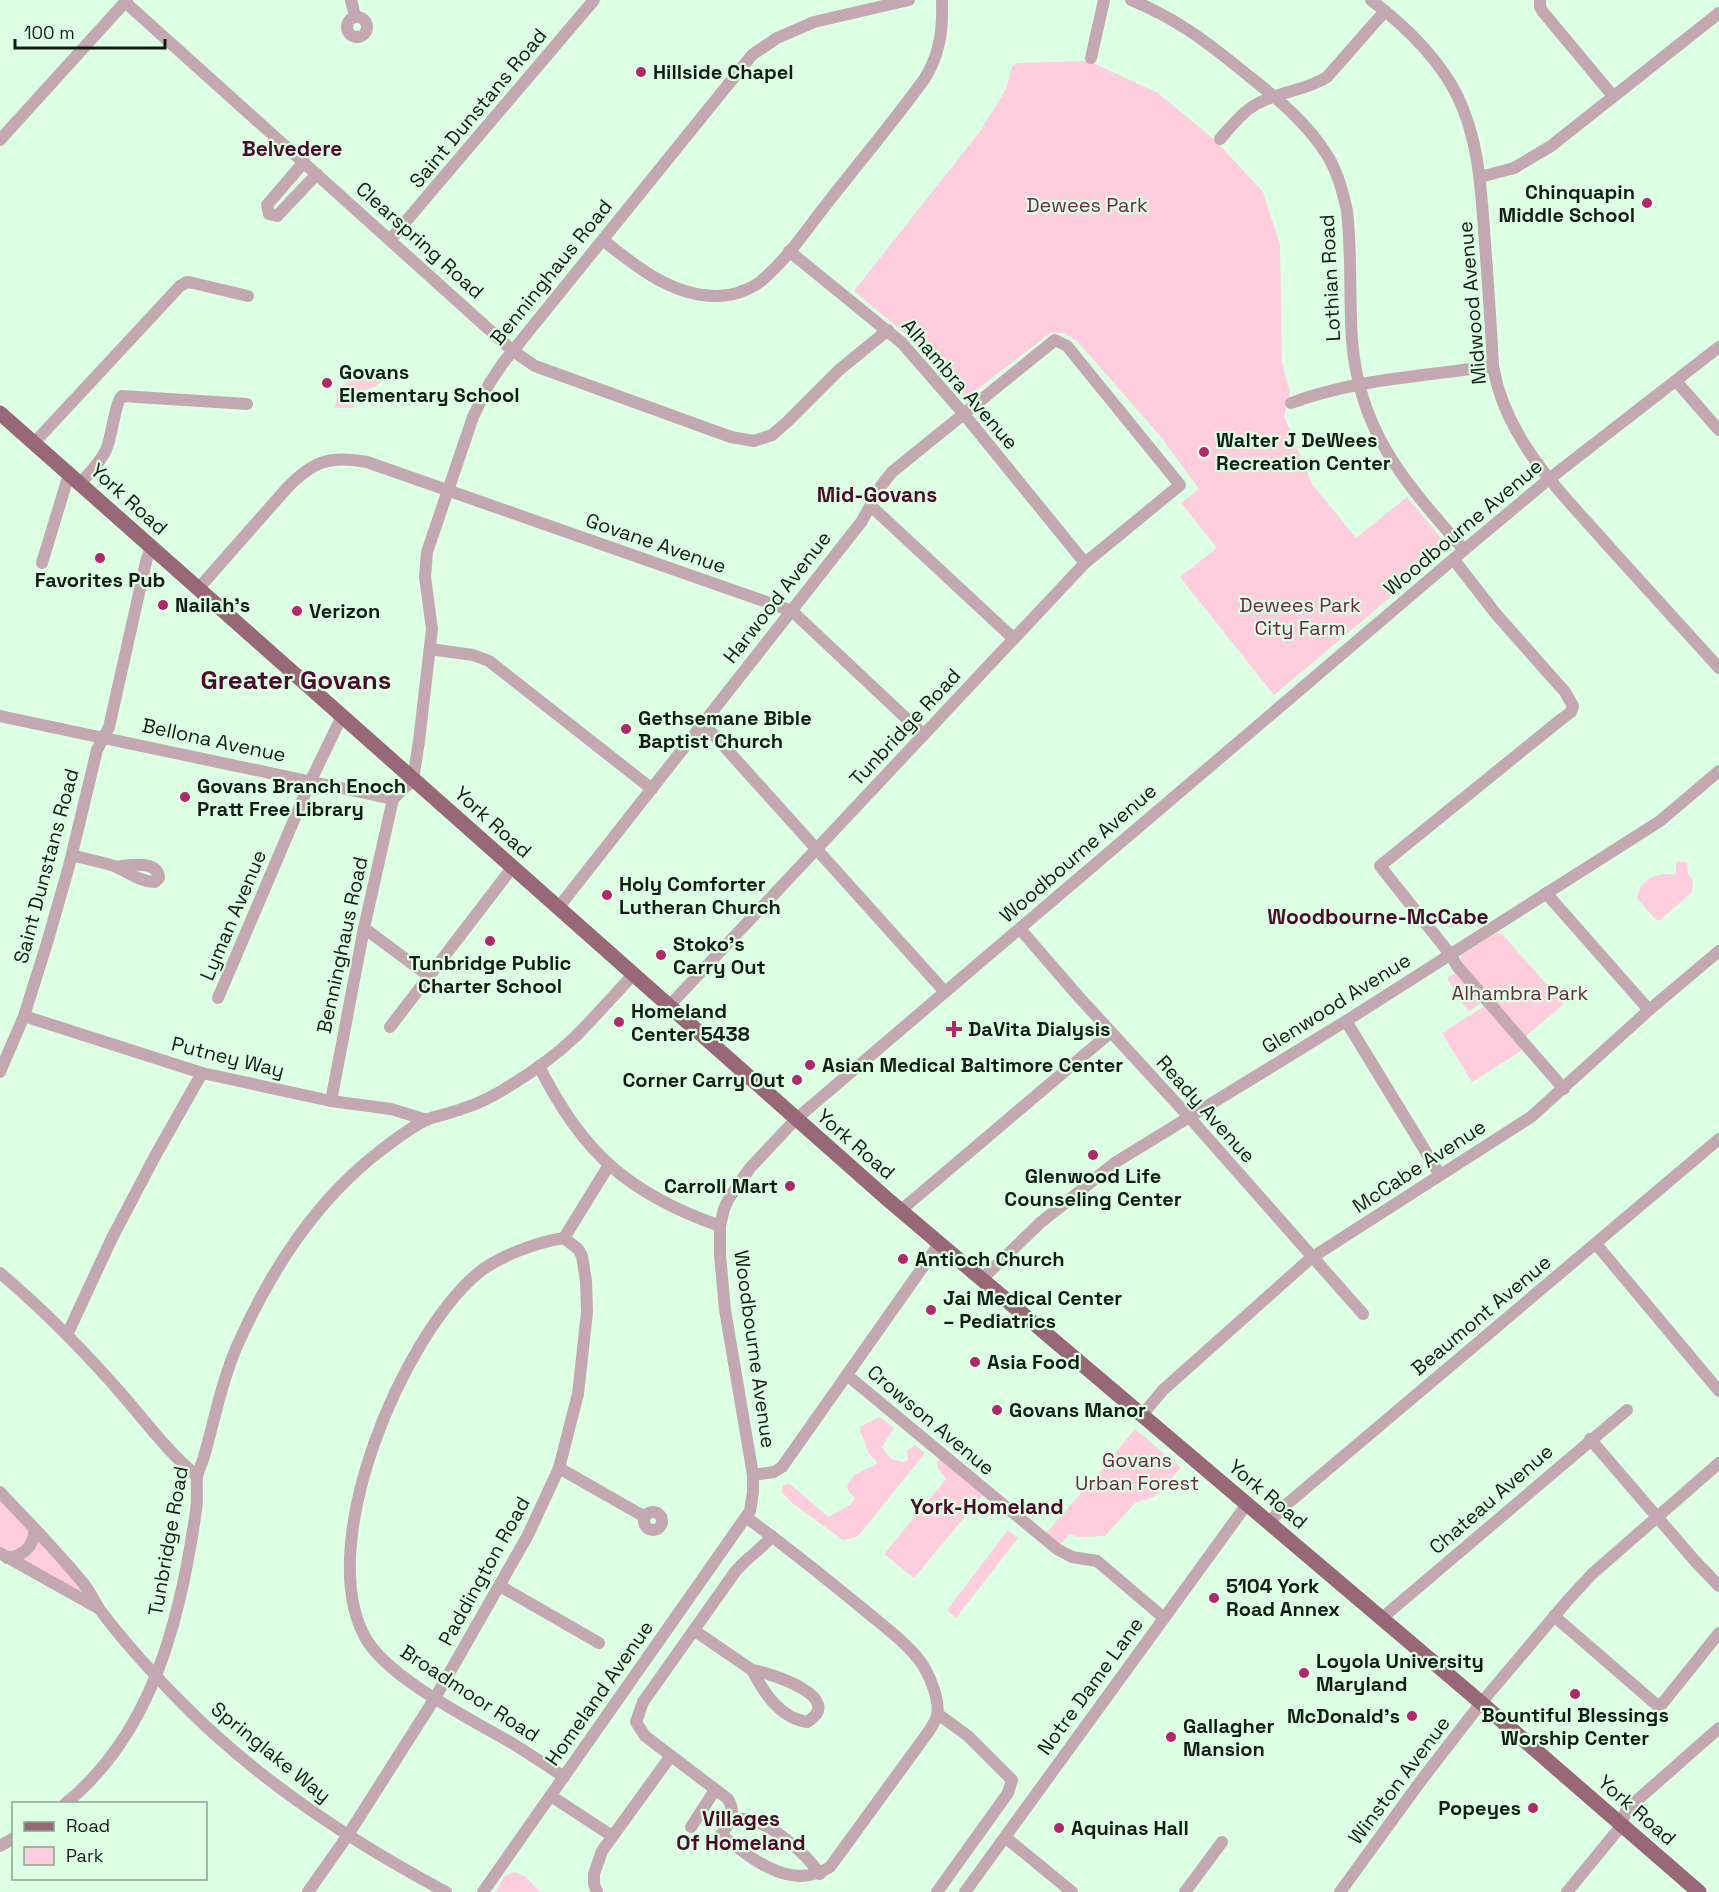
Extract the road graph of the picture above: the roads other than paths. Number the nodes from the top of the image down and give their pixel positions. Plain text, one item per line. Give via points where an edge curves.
1 (351, 0) edge
2 (594, 0) edge
3 (909, 0) edge
4 (942, 0) edge
5 (1104, 0) edge
6 (1131, 0) edge
7 (1371, 0) edge
8 (1540, 0) edge
9 (126, 1) edge
10 (1385, 11) junction
11 (1719, 13) edge
12 (355, 16) dead end
13 (1091, 58) dead end
14 (1613, 96) junction
15 (1275, 97) junction
16 (1220, 139) dead end
17 (0, 140) edge
18 (304, 162) junction
19 (317, 174) junction
20 (1480, 177) junction
21 (390, 240) junction
22 (603, 240) junction
23 (789, 251) junction
24 (248, 296) dead end
25 (888, 330) junction
26 (1719, 347) edge
27 (513, 351) junction
28 (1493, 366) junction
29 (1676, 381) junction
30 (1358, 385) junction
31 (1290, 403) dead end
32 (247, 404) dead end
33 (0, 413) edge
34 (963, 413) junction
35 (1719, 430) edge
36 (34, 443) junction
37 (74, 479) junction
38 (1549, 479) junction
39 (1180, 485) joint
40 (447, 491) junction
41 (871, 506) junction
42 (151, 546) junction
43 (1464, 550) junction
44 (1454, 560) junction
45 (42, 563) dead end
46 (1085, 563) junction
47 (198, 589) junction
48 (792, 611) junction
49 (1013, 638) junction
50 (430, 649) junction
51 (1719, 668) edge
52 (0, 716) edge
53 (342, 716) junction
54 (703, 723) junction
55 (924, 735) junction
56 (103, 738) junction
57 (1719, 771) edge
58 (311, 780) junction
59 (413, 780) junction
60 (652, 789) junction
61 (393, 799) junction
62 (817, 850) junction
63 (72, 855) junction
64 (117, 867) dead end
65 (512, 868) junction
66 (1546, 892) junction
67 (558, 908) junction
68 (364, 928) junction
69 (1020, 929) junction
70 (1719, 951) edge
71 (1450, 954) junction
72 (633, 975) junction
73 (430, 977) junction
74 (945, 992) junction
75 (218, 998) dead end
76 (669, 1006) junction
77 (1649, 1010) junction
78 (24, 1016) junction
79 (1346, 1021) junction
80 (390, 1027) dead end
81 (1110, 1033) junction
82 (539, 1066) junction
83 (0, 1072) edge
84 (202, 1073) junction
85 (1564, 1089) junction
86 (331, 1101) junction
87 (1190, 1118) junction
88 (796, 1119) junction
89 (428, 1120) junction
90 (1719, 1139) edge
91 (609, 1165) junction
92 (1440, 1175) junction
93 (900, 1210) junction
94 (720, 1226) junction
95 (564, 1238) junction
96 (939, 1244) junction
97 (1596, 1244) junction
98 (1311, 1258) junction
99 (0, 1273) edge
100 (982, 1279) junction
101 (1363, 1314) dead end
102 (67, 1335) junction
103 (847, 1375) junction
104 (1719, 1391) edge
105 (1627, 1410) dead end
106 (1142, 1415) junction
107 (1590, 1439) junction
108 (1719, 1463) edge
109 (559, 1468) junction
110 (753, 1475) junction
111 (197, 1476) junction
112 (0, 1492) edge
113 (1247, 1504) junction
114 (645, 1517) dead end
115 (746, 1517) junction
116 (1658, 1518) junction
117 (1269, 1523) junction
118 (35, 1529) junction
119 (772, 1536) junction
120 (4, 1556) edge
121 (500, 1586) junction
122 (1719, 1586) edge
123 (100, 1609) junction
124 (1554, 1616) junction
125 (1164, 1618) junction
126 (1382, 1618) junction
127 (695, 1631) junction
128 (1719, 1633) edge
129 (599, 1643) dead end
130 (752, 1670) junction
131 (156, 1675) junction
132 (435, 1698) junction
133 (1481, 1703) junction
134 (938, 1713) junction
135 (1719, 1728) edge
136 (670, 1757) junction
137 (564, 1777) junction
138 (716, 1790) junction
139 (551, 1796) junction
140 (66, 1802) edge
141 (731, 1820) junction
142 (1622, 1826) junction
143 (691, 1827) dead end
144 (348, 1835) junction
145 (612, 1836) junction
146 (1005, 1838) junction
147 (1222, 1842) dead end
148 (820, 1874) junction
149 (308, 1892) edge
150 (446, 1892) edge
151 (483, 1892) edge
152 (597, 1892) edge
153 (937, 1892) edge
154 (966, 1892) edge
155 (1072, 1892) edge
156 (1185, 1892) edge
157 (1340, 1892) edge
158 (1567, 1892) edge
159 (1699, 1892) edge

1 - 12 street
2 - 21 street, Saint Dunstans Road
3 - 22 street, Benninghaus Road via 814,22 762,47 744,63
4 - 23 street via 940,45 931,68
5 - 13 street
6 - 15 street, Lothian Road via 1191,30
7 - 10 street, Midwood Avenue
8 - 14 street via 1543,12
9 - 17 street
9 - 18 street, Clearspring Road
10 - 15 street via 1327,77 1315,85
10 - 20 street, Midwood Avenue via 1423,48 1449,83 1466,116 1477,150
11 - 14 street
14 - 20 street via 1534,157 1514,168
15 - 16 street via 1250,108
15 - 30 street, Lothian Road via 1316,138 1329,157 1344,194
18 - 19 street, Clearspring Road
18 - 19 street via 267,205 269,214 277,216 284,211
19 - 21 street, Clearspring Road
20 - 28 street, Midwood Avenue
21 - 27 street, Clearspring Road
22 - 23 street via 667,285 711,295 729,296 760,282
22 - 27 street, Benninghaus Road
23 - 25 street, Alhambra Avenue
24 - 36 street via 183,284
25 - 27 street, Clearspring Road via 839,369 772,435 754,441 731,437 535,366
25 - 34 street, Alhambra Avenue
26 - 29 street, Woodbourne Avenue
27 - 40 street, Benninghaus Road via 479,402
28 - 30 street
28 - 38 street, Midwood Avenue via 1510,422
29 - 35 street
29 - 38 street, Woodbourne Avenue
30 - 31 street
30 - 43 street, Lothian Road via 1391,461
32 - 37 street via 122,396 117,401 105,454
33 - 36 main road, York Road
34 - 39 street, Harwood Avenue via 1055,340 1067,346
34 - 41 street, Harwood Avenue via 892,472
34 - 46 street, Alhambra Avenue
36 - 37 main road, York Road
37 - 42 main road, York Road
37 - 45 street
38 - 43 street, Woodbourne Avenue
38 - 51 street, Midwood Avenue
39 - 46 street, Tunbridge Road
40 - 47 street, Govane Avenue via 367,462 336,459 311,467 295,479
40 - 48 street, Govane Avenue
40 - 50 street, Benninghaus Road via 425,562 432,629
41 - 48 street, Harwood Avenue
41 - 49 street
42 - 47 main road, York Road
42 - 56 street, Saint Dunstans Road
43 - 44 street, Woodbourne Avenue
44 - 69 street, Woodbourne Avenue
44 - 71 street via 1573,706 1571,712 1380,866
46 - 49 street, Tunbridge Road
47 - 53 main road, York Road
48 - 54 street, Harwood Avenue
48 - 55 street, Govane Avenue
49 - 55 street, Tunbridge Road
50 - 59 street, Benninghaus Road
50 - 60 street via 489,661
52 - 56 street, Bellona Avenue
53 - 58 street, Lyman Avenue
53 - 59 main road, York Road
54 - 60 street, Harwood Avenue
54 - 62 street
55 - 62 street, Tunbridge Road
56 - 58 street, Bellona Avenue
56 - 63 street, Saint Dunstans Road
57 - 66 street, Glenwood Avenue via 1660,821
58 - 61 street, Bellona Avenue
58 - 75 street, Lyman Avenue
59 - 61 street
59 - 65 main road, York Road
60 - 67 street, Harwood Avenue
61 - 68 street, Benninghaus Road
62 - 74 street
62 - 76 street, Tunbridge Road
63 - 64 street
63 - 78 street, Saint Dunstans Road
65 - 67 main road, York Road
65 - 73 street
66 - 71 street, Glenwood Avenue
66 - 77 street
67 - 72 main road, York Road
68 - 73 street
68 - 86 street, Benninghaus Road
69 - 74 street, Woodbourne Avenue
69 - 81 street, Ready Avenue
70 - 77 street, McCabe Avenue
71 - 79 street, Glenwood Avenue
71 - 85 street
72 - 76 main road, York Road
72 - 82 street, Tunbridge Road via 575,1037
73 - 80 street
74 - 88 street, Woodbourne Avenue
76 - 88 main road, York Road
77 - 85 street, McCabe Avenue
78 - 83 street, Saint Dunstans Road
78 - 84 street, Putney Way
79 - 87 street, Glenwood Avenue
79 - 92 street
81 - 87 street, Ready Avenue
81 - 93 street
82 - 89 street, Tunbridge Road via 495,1095
82 - 91 street via 565,1113
84 - 86 street, Putney Way
84 - 102 street via 112,1238
85 - 92 street, McCabe Avenue via 1531,1117
86 - 89 street, Putney Way via 391,1109
87 - 98 street, Ready Avenue
87 - 100 street, Glenwood Avenue via 1116,1162 1019,1242
88 - 93 main road, York Road
88 - 94 street, Woodbourne Avenue via 740,1180
89 - 111 street, Tunbridge Road via 395,1139 349,1176 291,1246 236,1348
90 - 97 street, Beaumont Avenue
91 - 94 street via 660,1201
91 - 95 street
92 - 98 street, McCabe Avenue
93 - 96 main road, York Road
94 - 110 street, Woodbourne Avenue via 725,1310
95 - 109 street, Paddington Road via 582,1256 586,1312 578,1394
95 - 132 street, Broadmoor Road via 490,1265 444,1311 394,1396 364,1478 349,1563 356,1617 376,1653
96 - 100 main road, York Road
96 - 103 street
97 - 104 street
97 - 117 street, Beaumont Avenue
98 - 101 street, Ready Avenue
98 - 106 street, McCabe Avenue via 1163,1390
99 - 102 street
100 - 106 main road, York Road
102 - 111 street via 173,1455
103 - 110 street via 782,1467
103 - 125 street, Crowson Avenue via 1057,1549 1072,1557 1097,1561
105 - 107 street, Chateau Avenue
106 - 113 main road, York Road
107 - 116 street
107 - 126 street, Chateau Avenue
108 - 116 street, Winston Avenue
109 - 114 street
109 - 121 street, Paddington Road
110 - 115 street, Woodbourne Avenue via 752,1503
111 - 131 street, Tunbridge Road via 197,1506 184,1579
112 - 118 street, Springlake Way
113 - 117 main road, York Road
113 - 125 street, Notre Dame Lane
115 - 119 street
115 - 137 street, Homeland Avenue
116 - 122 street
116 - 124 street, Winston Avenue via 1592,1574
117 - 126 main road, York Road
118 - 120 street via 34,1541 25,1552
118 - 123 street, Springlake Way
119 - 127 street via 743,1562
119 - 134 street via 917,1658 931,1682
120 - 123 street, Springlake Way
121 - 129 street
121 - 132 street, Paddington Road
123 - 131 street, Springlake Way
124 - 128 street via 1658,1706
124 - 133 street, Winston Avenue
125 - 146 street, Notre Dame Lane
126 - 133 main road, York Road
127 - 130 street
127 - 136 street via 643,1702 636,1718 642,1733
130 - 130 street via 784,1713 807,1722 815,1717 818,1708 813,1696 791,1682
131 - 140 street, Tunbridge Road via 127,1735 95,1776
131 - 144 street, Springlake Way via 230,1748
132 - 137 street, Broadmoor Road
132 - 144 street, Paddington Road
133 - 142 main road, York Road
133 - 157 street, Winston Avenue
134 - 148 street via 924,1739 848,1844
134 - 153 street via 968,1736 1012,1780 1008,1793
135 - 142 street via 1626,1810
136 - 138 street
136 - 145 street
137 - 139 street, Homeland Avenue
138 - 141 street via 730,1803
138 - 143 street
139 - 145 street
139 - 151 street, Homeland Avenue
141 - 148 street via 746,1819 765,1826 810,1859
141 - 148 street via 721,1835 762,1865 795,1878
142 - 158 street
142 - 159 main road, York Road
144 - 149 street, Paddington Road
144 - 150 street, Springlake Way
145 - 152 street via 597,1862
146 - 154 street, Notre Dame Lane
146 - 155 street
147 - 156 street

